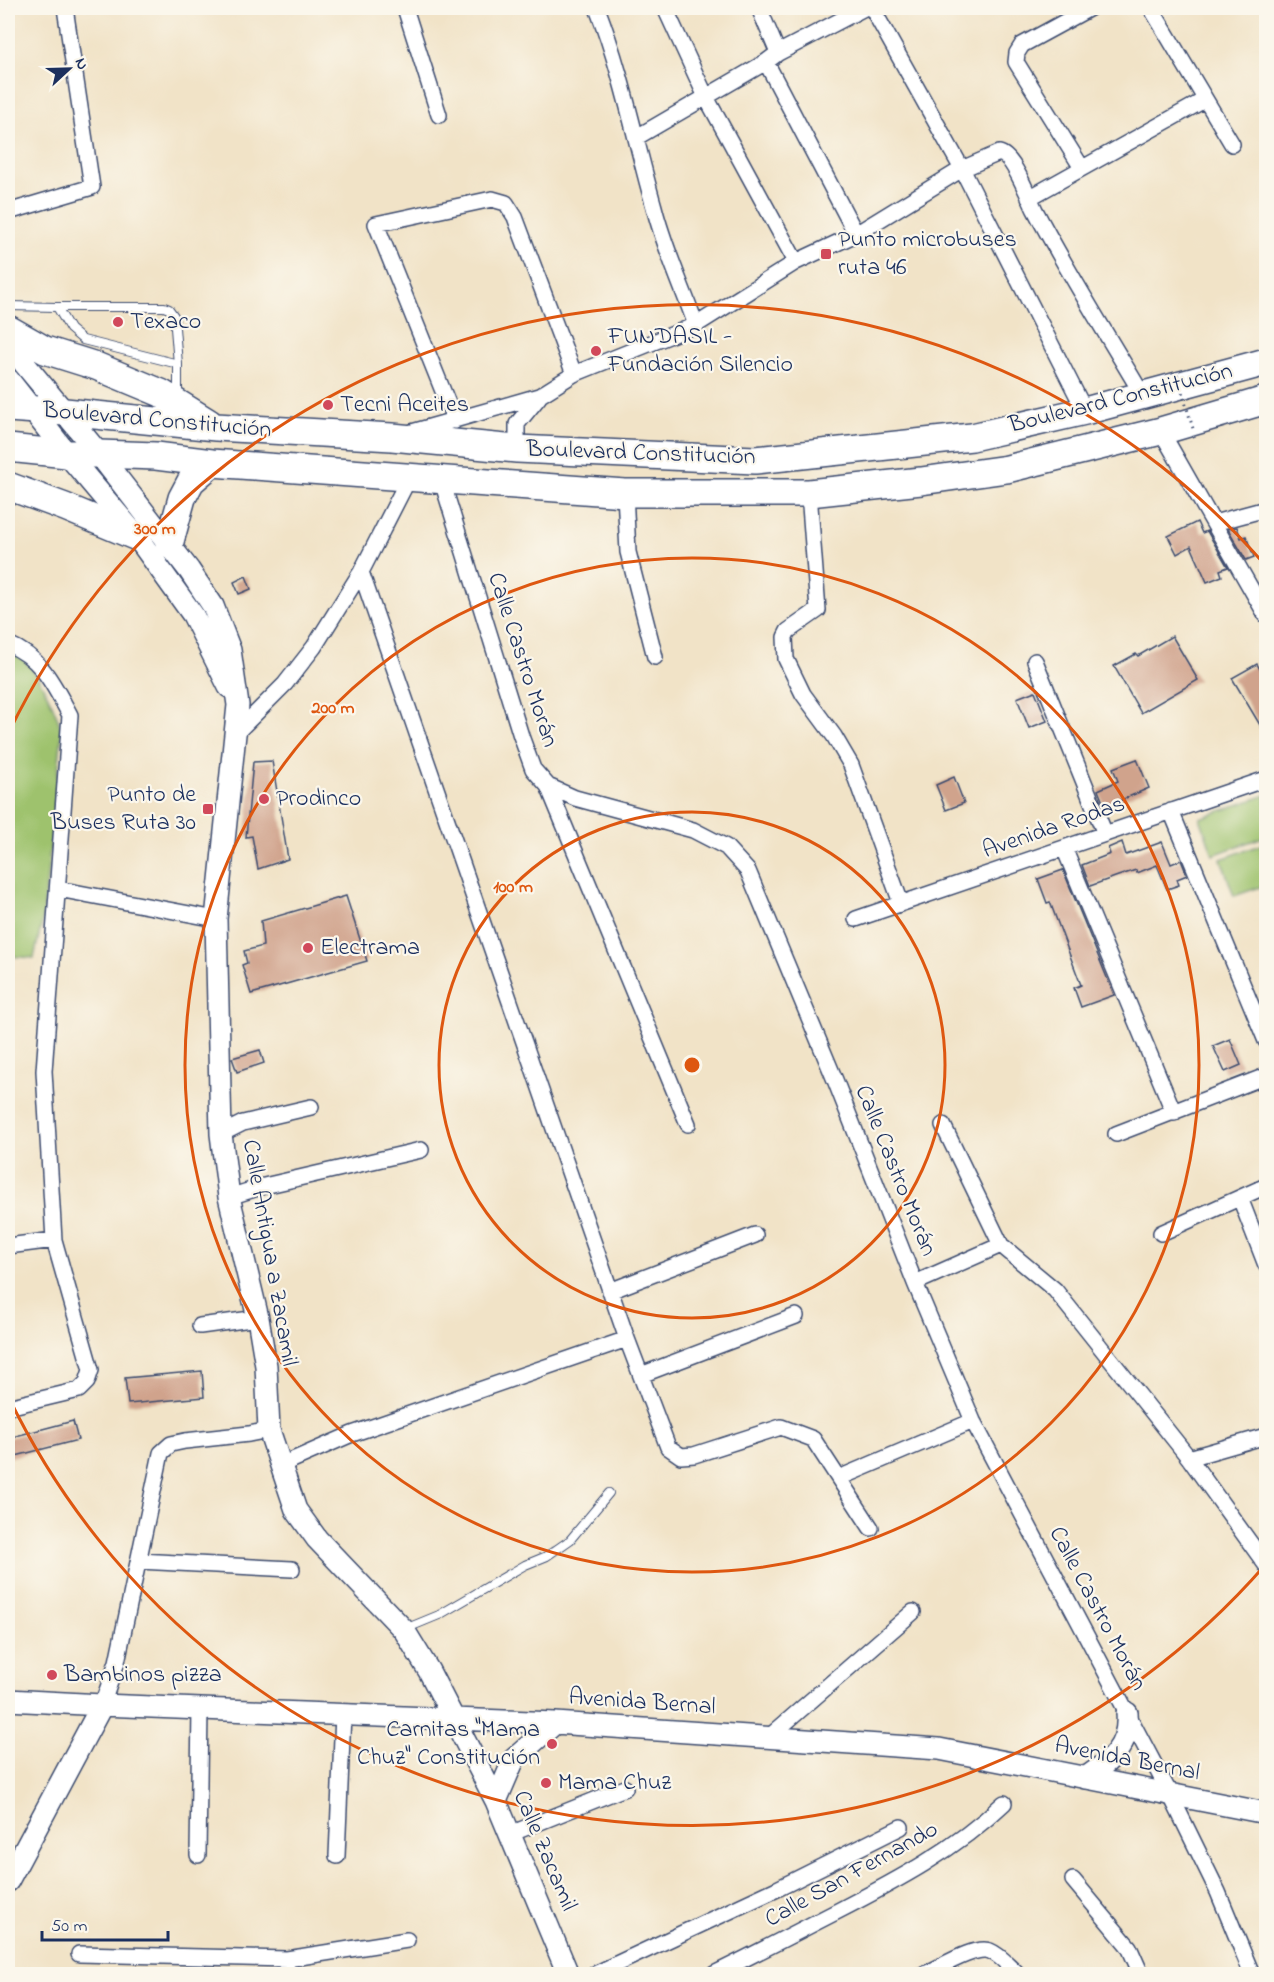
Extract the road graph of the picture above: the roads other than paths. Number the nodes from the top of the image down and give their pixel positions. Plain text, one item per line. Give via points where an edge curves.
1 (65, 8) edge
2 (405, 8) edge
3 (597, 8) edge
4 (665, 8) edge
5 (759, 8) edge
6 (864, 8) edge
7 (872, 8) edge
8 (1090, 8) edge
9 (1151, 8) edge
10 (772, 58) junction
11 (706, 97) junction
12 (1204, 98) junction
13 (440, 115) dead end
14 (637, 137) junction
15 (1232, 144) dead end
16 (1082, 168) junction
17 (962, 169) junction
18 (1029, 198) junction
19 (8, 212) edge
20 (856, 234) junction
21 (796, 262) junction
22 (8, 306) edge
23 (57, 307) junction
24 (696, 325) junction
25 (8, 329) edge
26 (8, 344) edge
27 (1266, 362) edge
28 (178, 364) junction
29 (574, 374) junction
30 (8, 379) edge
31 (1142, 394) junction
32 (539, 396) junction
33 (1266, 400) edge
34 (178, 405) junction
35 (20, 410) edge
36 (1085, 411) junction
37 (65, 412) junction
38 (456, 421) junction
39 (216, 427) junction
40 (1161, 430) junction
41 (392, 437) junction
42 (8, 448) edge
43 (517, 449) junction
44 (67, 454) junction
45 (99, 454) junction
46 (212, 463) junction
47 (409, 478) junction
48 (441, 478) junction
49 (8, 486) edge
50 (625, 493) junction
51 (809, 493) junction
52 (1266, 509) edge
53 (1214, 523) junction
54 (137, 537) junction
55 (170, 545) junction
56 (361, 572) junction
57 (1266, 615) edge
58 (8, 644) edge
59 (655, 657) dead end
60 (1035, 661) dead end
61 (238, 705) junction
62 (236, 733) junction
63 (1266, 779) edge
64 (548, 786) junction
65 (1171, 811) junction
66 (1105, 834) junction
67 (1064, 848) junction
68 (58, 889) junction
69 (902, 903) junction
70 (216, 919) junction
71 (856, 919) dead end
72 (1266, 1041) edge
73 (1266, 1076) edge
74 (311, 1107) dead end
75 (1174, 1113) junction
76 (688, 1124) dead end
77 (943, 1125) dead end
78 (221, 1134) junction
79 (1116, 1134) dead end
80 (421, 1150) dead end
81 (1266, 1186) edge
82 (229, 1197) junction
83 (1240, 1198) junction
84 (1161, 1233) dead end
85 (755, 1235) dead end
86 (54, 1240) junction
87 (1001, 1245) junction
88 (8, 1246) edge
89 (1266, 1265) edge
90 (915, 1283) junction
91 (610, 1291) junction
92 (796, 1316) dead end
93 (258, 1318) junction
94 (200, 1326) dead end
95 (627, 1339) junction
96 (641, 1375) junction
97 (8, 1407) edge
98 (972, 1421) junction
99 (269, 1430) junction
100 (1266, 1436) edge
101 (1190, 1458) junction
102 (281, 1465) junction
103 (839, 1478) junction
104 (609, 1493) dead end
105 (871, 1528) dead end
106 (139, 1561) junction
107 (1266, 1565) edge
108 (292, 1569) dead end
109 (913, 1612) dead end
110 (404, 1630) junction
111 (8, 1700) edge
112 (102, 1705) junction
113 (200, 1709) junction
114 (1127, 1713) junction
115 (343, 1714) junction
116 (453, 1718) junction
117 (555, 1723) junction
118 (769, 1737) junction
119 (1085, 1778) junction
120 (625, 1788) dead end
121 (1170, 1794) junction
122 (496, 1801) junction
123 (1004, 1803) dead end
124 (1266, 1813) edge
125 (901, 1827) dead end
126 (510, 1834) junction
127 (198, 1855) dead end
128 (337, 1856) dead end
129 (1073, 1880) dead end
130 (8, 1881) edge
131 (407, 1940) dead end
132 (79, 1954) dead end
133 (287, 1959) junction
134 (1016, 1972) dead end
135 (286, 1974) edge
136 (568, 1974) edge
137 (595, 1974) edge
138 (714, 1974) edge
139 (925, 1974) edge
140 (1141, 1974) edge
141 (1252, 1974) edge

1 - 19 street via 92,187
2 - 13 street
3 - 14 street
4 - 11 street
5 - 10 street
6 - 10 street
7 - 17 street
8 - 16 street via 1022,45 1016,62
9 - 12 street
10 - 11 street
10 - 20 street
11 - 14 street
11 - 21 street
12 - 15 street
12 - 16 street
14 - 24 street via 654,209
16 - 18 street
17 - 18 street via 1003,154
17 - 20 street
17 - 36 street
18 - 31 street
20 - 21 street
21 - 24 street
22 - 23 lane
23 - 28 lane via 70,329 83,340
23 - 28 lane via 169,309 174,316
24 - 29 street
25 - 34 highway via 45,350 96,366 161,393
26 - 37 street, Calle Antigua a Zacamil
27 - 31 highway, Boulevard Constitución
28 - 34 lane
29 - 32 street
29 - 38 street via 515,217 506,203 492,199 376,224
30 - 35 street
31 - 36 highway, Boulevard Constitución
32 - 38 street
32 - 43 street via 517,424
33 - 40 highway, Boulevard Constitución
34 - 39 highway
35 - 37 highway, Boulevard Constitución
35 - 44 street
36 - 43 highway, Boulevard Constitución via 972,437 755,460
37 - 39 highway, Boulevard Constitución
37 - 45 street, Calle Antigua a Zacamil
38 - 41 street
39 - 41 highway, Boulevard Constitución
40 - 51 highway, Boulevard Constitución via 1007,469
40 - 53 street
41 - 43 highway, Boulevard Constitución
42 - 44 highway, Boulevard Constitución
44 - 45 highway, Boulevard Constitución
44 - 54 street
45 - 46 highway, Boulevard Constitución
45 - 55 street, Calle Antigua a Zacamil
46 - 47 highway, Boulevard Constitución
46 - 55 highway via 191,481 182,498
47 - 48 highway, Boulevard Constitución
47 - 56 street
48 - 50 highway, Boulevard Constitución
48 - 64 street, Calle Castro Morán via 521,736 533,769
49 - 54 highway
50 - 51 highway, Boulevard Constitución
50 - 59 street via 628,552
51 - 69 street via 818,609 788,631 786,660 803,694 850,765
52 - 53 street
53 - 57 street
54 - 61 street via 194,615
55 - 61 street, Calle Antigua a Zacamil via 213,606 230,650
56 - 62 street via 314,647 285,684
56 - 91 street
58 - 68 street via 24,651 48,675 70,715
60 - 66 street
61 - 62 street, Calle Antigua a Zacamil
62 - 70 street, Calle Antigua a Zacamil
63 - 65 street, Avenida Rodas
64 - 76 street
64 - 90 street, Calle Castro Morán via 575,798 693,830 726,847 747,871
65 - 66 street, Avenida Rodas
65 - 72 street
66 - 67 street, Avenida Rodas
67 - 69 street, Avenida Rodas
67 - 75 street
68 - 70 street
68 - 86 street via 44,1071
69 - 71 street, Avenida Rodas
70 - 78 street, Calle Antigua a Zacamil
73 - 75 street
74 - 78 street via 243,1124
75 - 79 street
77 - 87 street
78 - 82 street, Calle Antigua a Zacamil
80 - 82 street
81 - 83 street
82 - 93 street, Calle Antigua a Zacamil
83 - 84 street
83 - 89 street
85 - 91 street
86 - 88 street
86 - 97 street via 91,1370 87,1382 79,1389
87 - 90 street
87 - 101 street via 1055,1290
90 - 98 street, Calle Castro Morán
91 - 95 street
92 - 96 street
93 - 94 street
93 - 99 street, Calle Antigua a Zacamil via 266,1366
95 - 96 street
95 - 102 street via 352,1434
96 - 103 street via 668,1446 681,1456 781,1427 813,1438
98 - 103 street
98 - 114 street, Calle Castro Morán
99 - 102 street, Calle Antigua a Zacamil
99 - 106 street via 171,1444 162,1453
100 - 101 street
101 - 107 street
102 - 110 street, Calle Antigua a Zacamil via 296,1510 312,1532
103 - 105 street
104 - 110 lane via 570,1540 547,1556
106 - 108 street
106 - 112 street via 117,1662
109 - 118 street
110 - 116 street, Calle Antigua a Zacamil
111 - 112 street, Avenida Bernal
112 - 113 street, Avenida Bernal
112 - 130 street
113 - 115 street, Avenida Bernal
113 - 127 street
114 - 119 street via 1128,1725 1112,1759
114 - 121 street, Calle Castro Morán
115 - 116 street, Avenida Bernal
115 - 128 street
116 - 117 street, Avenida Bernal
116 - 122 street, Calle Zacamil
117 - 118 street, Avenida Bernal
117 - 122 street via 514,1759
118 - 119 street, Avenida Bernal via 939,1749
119 - 121 street, Avenida Bernal
120 - 126 street
121 - 124 street, Avenida Bernal
121 - 141 street, Calle Castro Morán via 1218,1892
122 - 126 street, Calle Zacamil
123 - 138 street, Calle San Fernando via 945,1852
125 - 137 street
126 - 136 street, Calle Zacamil
129 - 140 street via 1130,1947
131 - 133 street
132 - 133 street
133 - 135 street
134 - 139 street via 996,1954 978,1950

